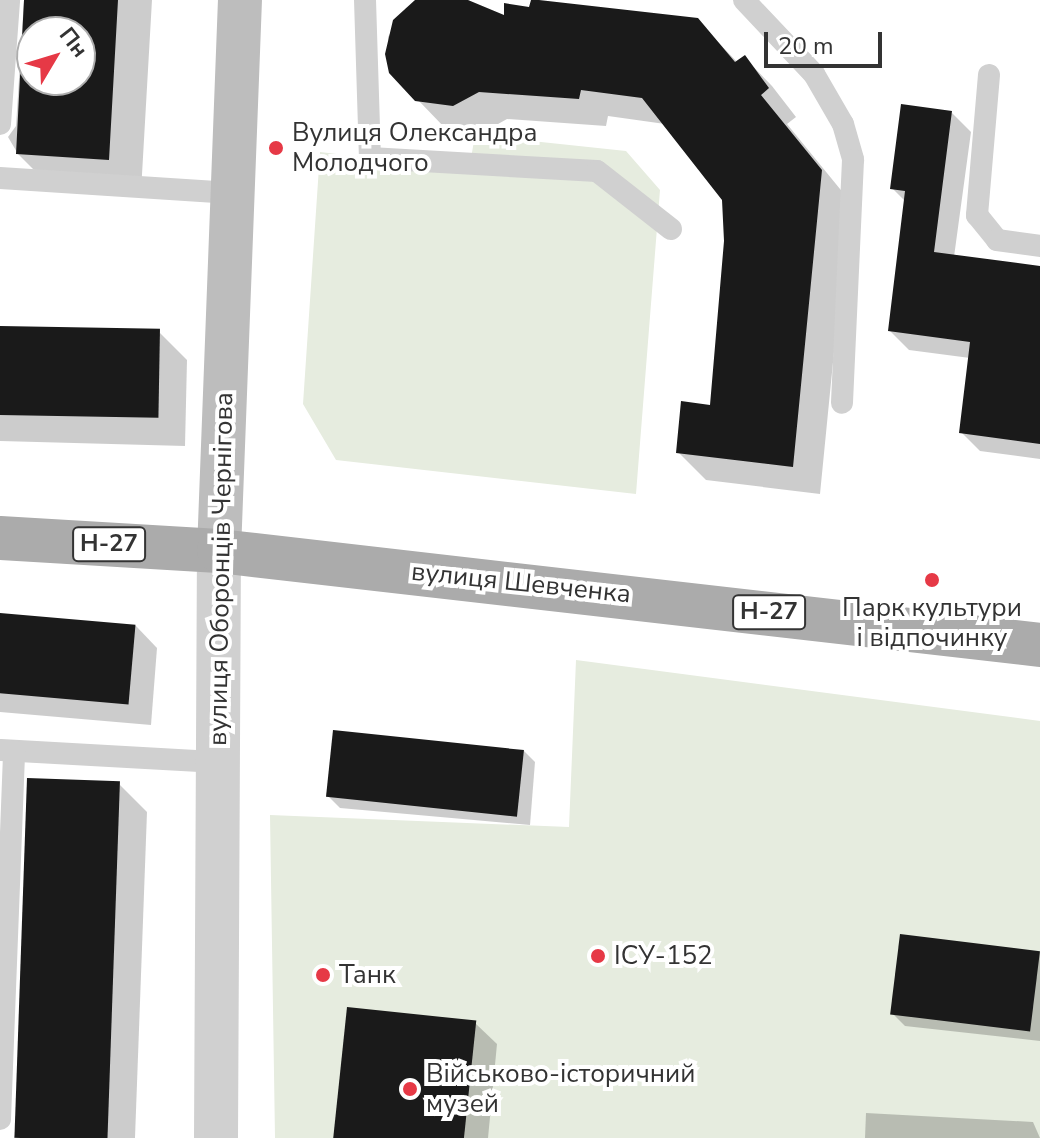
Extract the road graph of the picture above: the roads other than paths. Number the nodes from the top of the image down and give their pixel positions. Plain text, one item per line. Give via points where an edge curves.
1 (9, 0) edge
2 (240, 0) edge
3 (365, 0) edge
4 (744, 0) edge
5 (989, 75) dead end
6 (0, 124) edge
7 (0, 178) edge
8 (232, 193) junction
9 (671, 229) dead end
10 (1040, 246) edge
11 (842, 403) dead end
12 (0, 538) edge
13 (219, 551) junction
14 (1040, 645) edge
15 (7, 750) edge
16 (218, 762) junction
17 (0, 1119) edge
18 (216, 1138) edge

1 - 6 lane
2 - 8 main road, вулиця Оборонців Чернігова
3 - 9 lane via 370,158 597,171
4 - 11 lane via 814,74 843,124 853,160
5 - 10 lane via 977,215 997,240
7 - 8 lane
8 - 13 main road, вулиця Оборонців Чернігова
12 - 13 main road, вулиця Шевченка / Н-27
13 - 14 main road, вулиця Шевченка / Н-27
13 - 16 street, вулиця Оборонців Чернігова
15 - 16 lane
15 - 17 lane
16 - 18 street, вулиця Оборонців Чернігова

